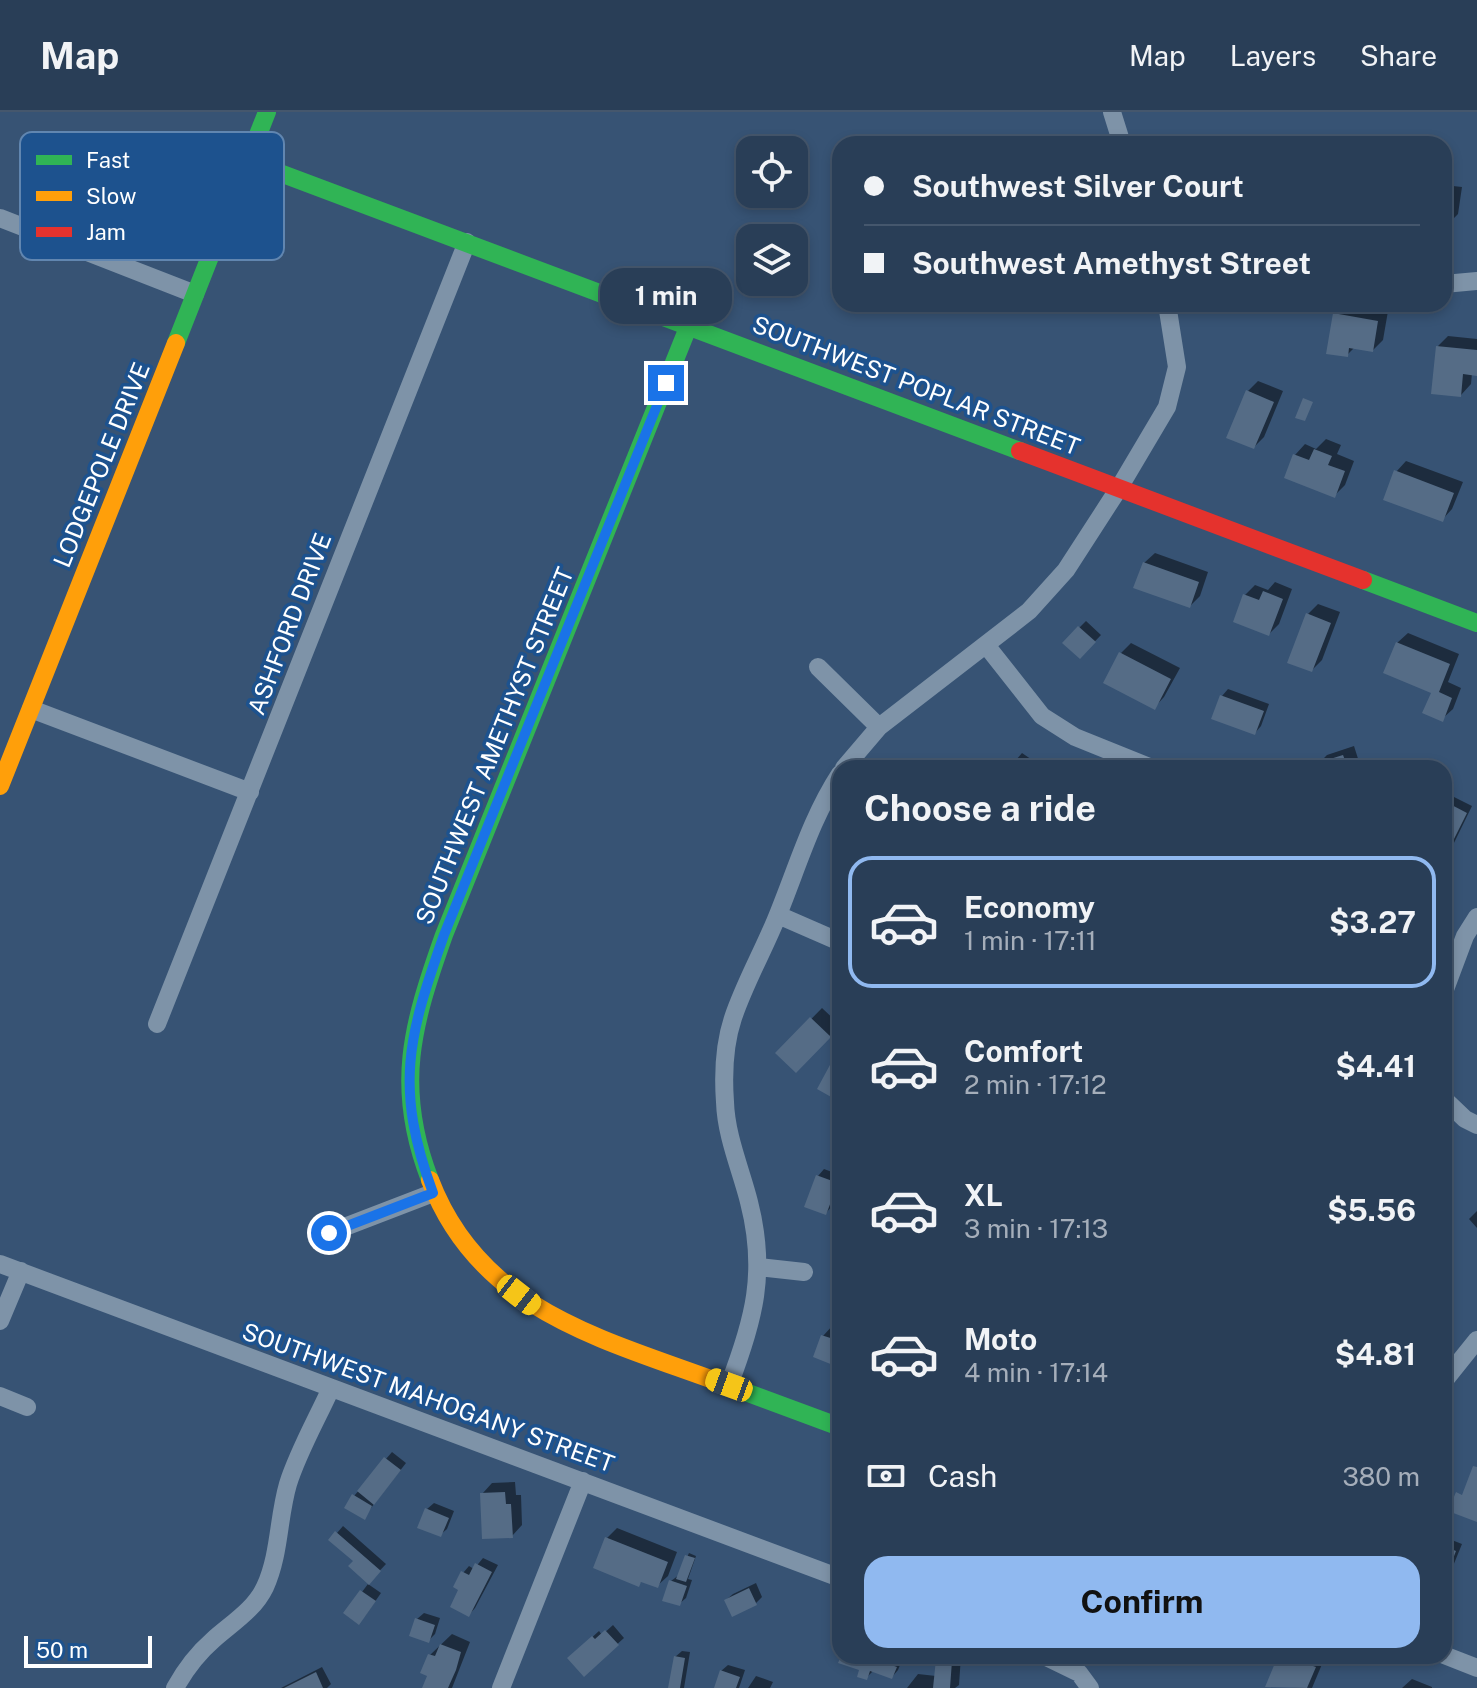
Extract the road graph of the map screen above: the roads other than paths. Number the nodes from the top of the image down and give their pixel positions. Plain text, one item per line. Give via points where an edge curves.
1 (267, 112) edge
2 (1112, 112) edge
3 (259, 132) edge
4 (1120, 136) edge
5 (284, 174) edge
6 (0, 218) edge
7 (20, 226) edge
8 (467, 242) junction
9 (108, 260) edge
10 (209, 260) edge
11 (1477, 281) edge
12 (1452, 283) edge
13 (195, 294) junction
14 (1169, 312) edge
15 (689, 325) junction
16 (1119, 488) junction
17 (1477, 623) edge
18 (986, 645) junction
19 (818, 667) dead end
20 (31, 709) junction
21 (879, 727) junction
22 (851, 760) edge
23 (1132, 760) edge
24 (0, 786) edge
25 (832, 786) edge
26 (250, 792) junction
27 (778, 915) junction
28 (1477, 917) edge
29 (832, 939) edge
30 (1452, 971) edge
31 (157, 1024) dead end
32 (1452, 1107) edge
33 (1477, 1125) edge
34 (433, 1193) junction
35 (329, 1233) dead end
36 (0, 1264) edge
37 (759, 1267) junction
38 (21, 1271) junction
39 (804, 1272) dead end
40 (0, 1321) edge
41 (1477, 1340) edge
42 (1452, 1371) edge
43 (729, 1385) junction
44 (331, 1388) junction
45 (0, 1396) edge
46 (27, 1407) dead end
47 (832, 1424) edge
48 (583, 1481) junction
49 (832, 1575) edge
50 (1452, 1658) edge
51 (1060, 1664) edge
52 (1477, 1668) edge
53 (175, 1688) edge
54 (501, 1688) edge
55 (1090, 1688) edge

1 - 3 street, LODGEPOLE DRIVE
2 - 4 street
5 - 8 street, SOUTHWEST POPLAR STREET
6 - 7 street
8 - 15 street, SOUTHWEST POPLAR STREET
8 - 26 street, ASHFORD DRIVE
9 - 13 street
10 - 13 street, LODGEPOLE DRIVE
11 - 12 street
13 - 20 street, LODGEPOLE DRIVE
14 - 16 street via 1177,367 1174,386 1157,427
15 - 16 street, SOUTHWEST POPLAR STREET
15 - 34 street, SOUTHWEST AMETHYST STREET via 422,999 408,1078 411,1118
16 - 17 street, SOUTHWEST POPLAR STREET
16 - 18 street via 1066,570 1029,611
18 - 21 street
18 - 23 street via 1042,716 1075,737
19 - 21 street
20 - 24 street, LODGEPOLE DRIVE
20 - 26 street
21 - 22 street
25 - 27 street
26 - 31 street, ASHFORD DRIVE
27 - 29 street
27 - 37 street via 733,1018 724,1076 725,1107
28 - 30 street
32 - 33 street
34 - 35 street
34 - 43 street, SOUTHWEST AMETHYST STREET via 473,1253 534,1307 598,1338
36 - 38 street, SOUTHWEST MAHOGANY STREET
37 - 39 street
37 - 43 street via 754,1309
38 - 40 street
38 - 44 street, SOUTHWEST MAHOGANY STREET
41 - 42 street
43 - 47 street, SOUTHWEST AMETHYST STREET
44 - 48 street, SOUTHWEST MAHOGANY STREET
44 - 53 street via 289,1482 276,1556 264,1589 248,1611 211,1641
45 - 46 street
48 - 49 street, SOUTHWEST MAHOGANY STREET
48 - 54 street
50 - 52 street
51 - 55 street via 1079,1673

